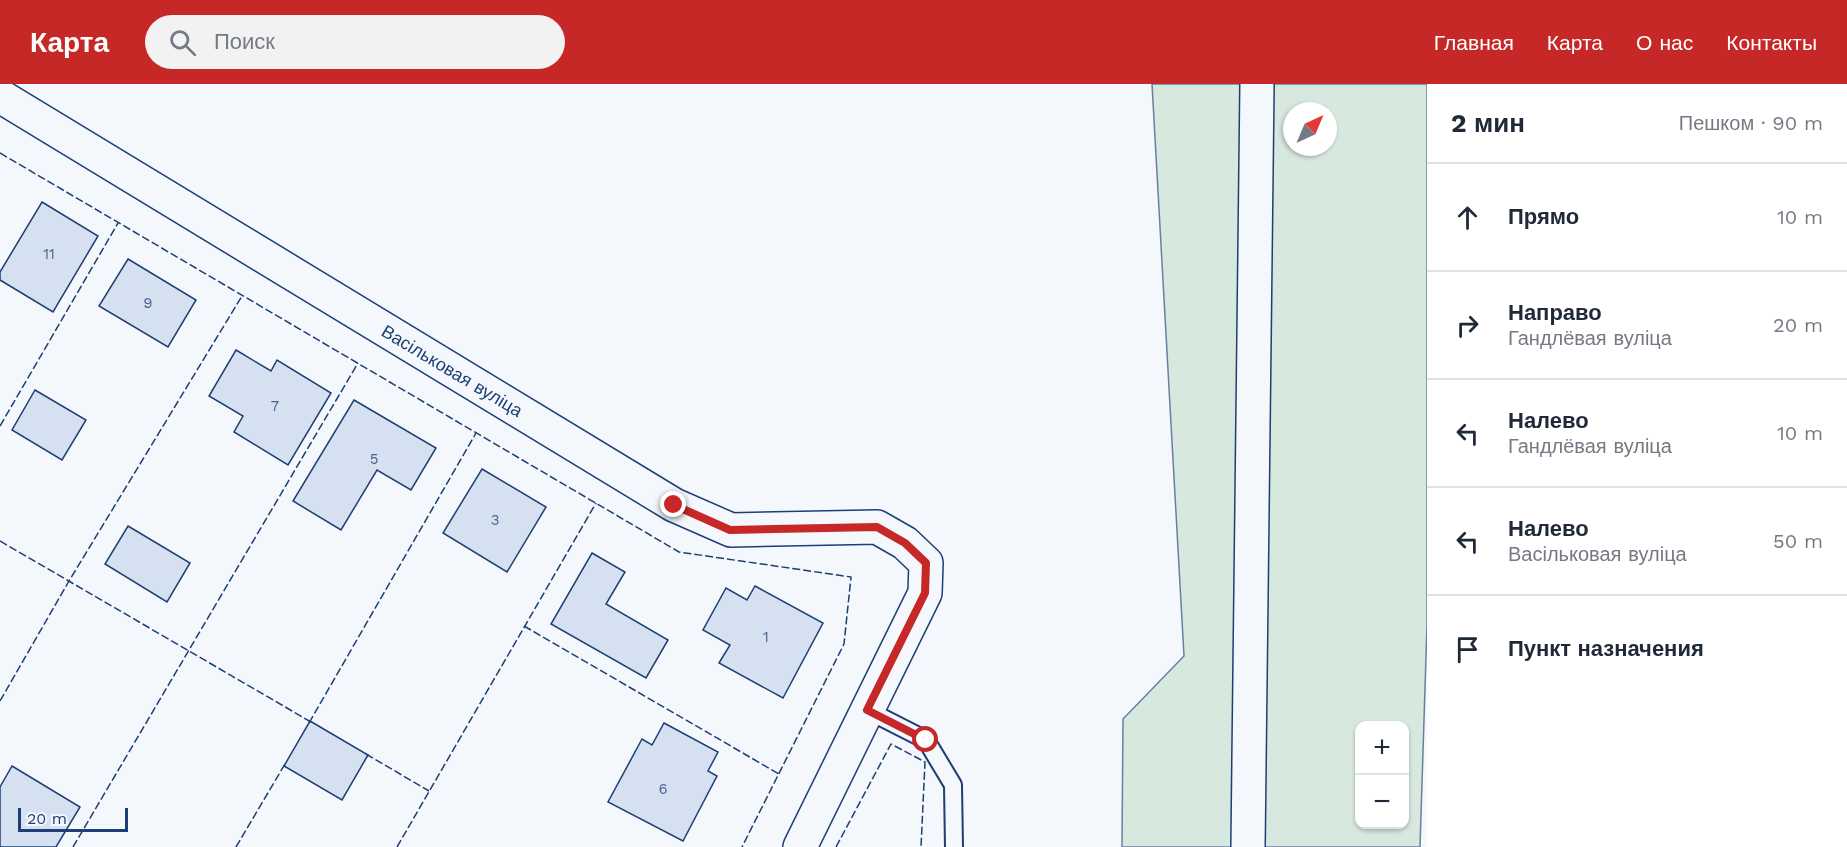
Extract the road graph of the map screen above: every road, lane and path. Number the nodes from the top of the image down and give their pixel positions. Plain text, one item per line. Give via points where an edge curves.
1 (1257, 84) edge
2 (0, 96) edge
3 (867, 710) junction
4 (800, 847) edge
5 (954, 847) edge
6 (1248, 847) edge

1 - 6 street
2 - 3 street, Васільковая вуліца via 674,505 730,530 877,527 905,543 926,563 925,593
3 - 4 street
3 - 5 lane via 926,740 953,785

